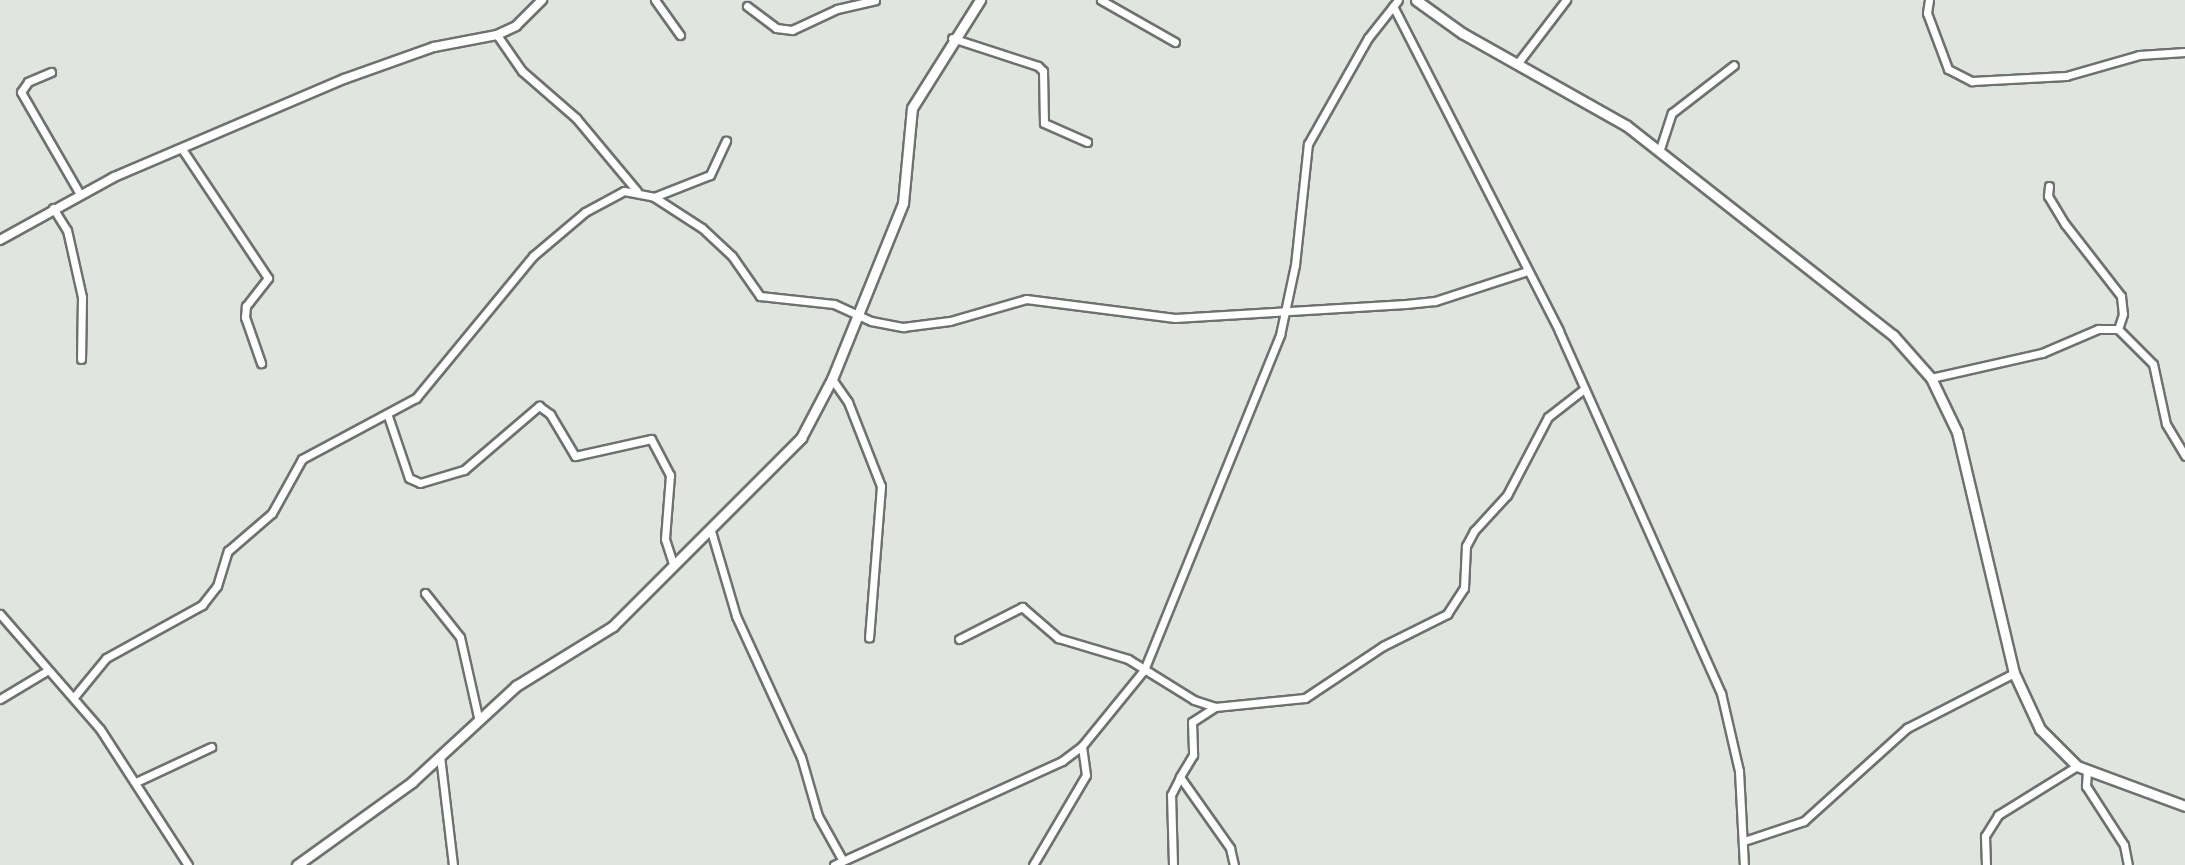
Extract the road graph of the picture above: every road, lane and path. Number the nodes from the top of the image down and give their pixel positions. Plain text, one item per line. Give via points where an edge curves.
1 (542, 0) edge
2 (655, 0) edge
3 (875, 0) edge
4 (980, 0) edge
5 (1101, 0) edge
6 (1416, 0) edge
7 (1566, 0) edge
8 (1929, 0) edge
9 (1396, 3) edge
10 (747, 6) dead end
11 (497, 35) junction
12 (680, 35) dead end
13 (952, 38) junction
14 (1175, 42) dead end
15 (2185, 52) edge
16 (1517, 64) junction
17 (1734, 65) dead end
18 (51, 72) dead end
19 (726, 140) dead end
20 (1087, 142) dead end
21 (182, 149) junction
22 (1660, 149) junction
23 (2049, 186) dead end
24 (637, 191) junction
25 (80, 194) junction
26 (654, 197) junction
27 (53, 208) junction
28 (0, 240) edge
29 (1524, 272) junction
30 (1286, 308) junction
31 (859, 316) junction
32 (2118, 329) junction
33 (81, 359) dead end
34 (261, 363) dead end
35 (1931, 378) junction
36 (832, 379) junction
37 (1584, 389) junction
38 (388, 416) junction
39 (2185, 456) edge
40 (711, 531) junction
41 (675, 566) junction
42 (425, 593) dead end
43 (0, 614) edge
44 (869, 638) dead end
45 (959, 639) dead end
46 (1144, 670) junction
47 (45, 672) junction
48 (2014, 673) junction
49 (74, 698) junction
50 (0, 699) edge
51 (1215, 707) junction
52 (478, 717) junction
53 (1082, 746) junction
54 (211, 747) dead end
55 (440, 756) junction
56 (2077, 766) junction
57 (2087, 771) junction
58 (1180, 777) junction
59 (135, 782) junction
60 (2185, 806) edge
61 (1744, 841) junction
62 (843, 861) junction
63 (188, 865) edge
64 (297, 865) edge
65 (453, 865) edge
66 (834, 865) edge
67 (1033, 865) edge
68 (1173, 865) edge
69 (1234, 865) edge
70 (1744, 865) edge
71 (1986, 865) edge
72 (2128, 865) edge

1 - 11 street via 516,26
2 - 12 street
3 - 10 street via 837,9 792,30 776,28
4 - 13 main road
5 - 14 street
6 - 16 main road
7 - 16 street
8 - 15 street via 1927,13 1948,69 1972,81 2066,76 2139,55
9 - 29 street
9 - 30 street via 1362,46 1308,144
11 - 21 street via 379,65
11 - 24 street via 522,71 576,118
13 - 20 street via 1038,66 1043,71 1044,123
13 - 31 main road via 912,108 903,203
16 - 22 main road
17 - 22 street via 1672,113
18 - 25 street via 28,82 21,93
19 - 26 street via 710,175
21 - 25 street
21 - 34 street via 268,278 246,306 245,317
22 - 35 main road via 1848,295
23 - 32 street via 2048,196 2066,224 2121,296 2124,307
24 - 26 street
24 - 38 street via 585,212 533,256 434,380
25 - 27 street
26 - 31 street via 732,256 760,296 834,304
27 - 28 street
27 - 33 street via 67,230 82,297
29 - 30 street via 1435,301
29 - 37 street
30 - 31 street via 1148,318 1026,299 950,321 903,327
30 - 46 street
31 - 36 main road
32 - 35 street via 2098,329 2042,353
32 - 39 street via 2153,364 2166,424
35 - 48 main road via 1958,432
36 - 40 main road via 801,438
36 - 44 street via 848,402 881,486 882,520
37 - 51 street via 1548,417 1507,495 1474,531 1466,546 1464,588 1446,614 1383,646 1305,698
37 - 61 street via 1721,693 1739,771
38 - 41 street via 409,478 420,483 464,470 538,406 550,414 575,456 651,439 670,475 665,539
38 - 49 street via 302,459 272,513 228,551 216,586 202,604 106,658
40 - 41 main road
40 - 62 street via 736,615 801,758 818,816
41 - 52 main road via 598,638 516,686
42 - 52 street via 460,637
43 - 47 street
45 - 46 street via 1023,607 1058,639 1107,650
46 - 51 street
46 - 53 street
47 - 49 street
47 - 50 street
48 - 56 main road via 2040,729
48 - 61 street via 1907,729 1804,821
49 - 59 street
51 - 58 street via 1192,723 1193,755
52 - 55 main road
53 - 62 street via 1016,786
53 - 67 street via 1086,775
54 - 59 street
55 - 64 main road via 374,812
55 - 65 street
56 - 57 main road
56 - 71 street via 1998,815 1984,836
57 - 60 main road
57 - 72 street via 2086,786 2124,845
58 - 68 street via 1171,795
58 - 69 street via 1230,848
59 - 63 street
61 - 70 street
62 - 66 street

